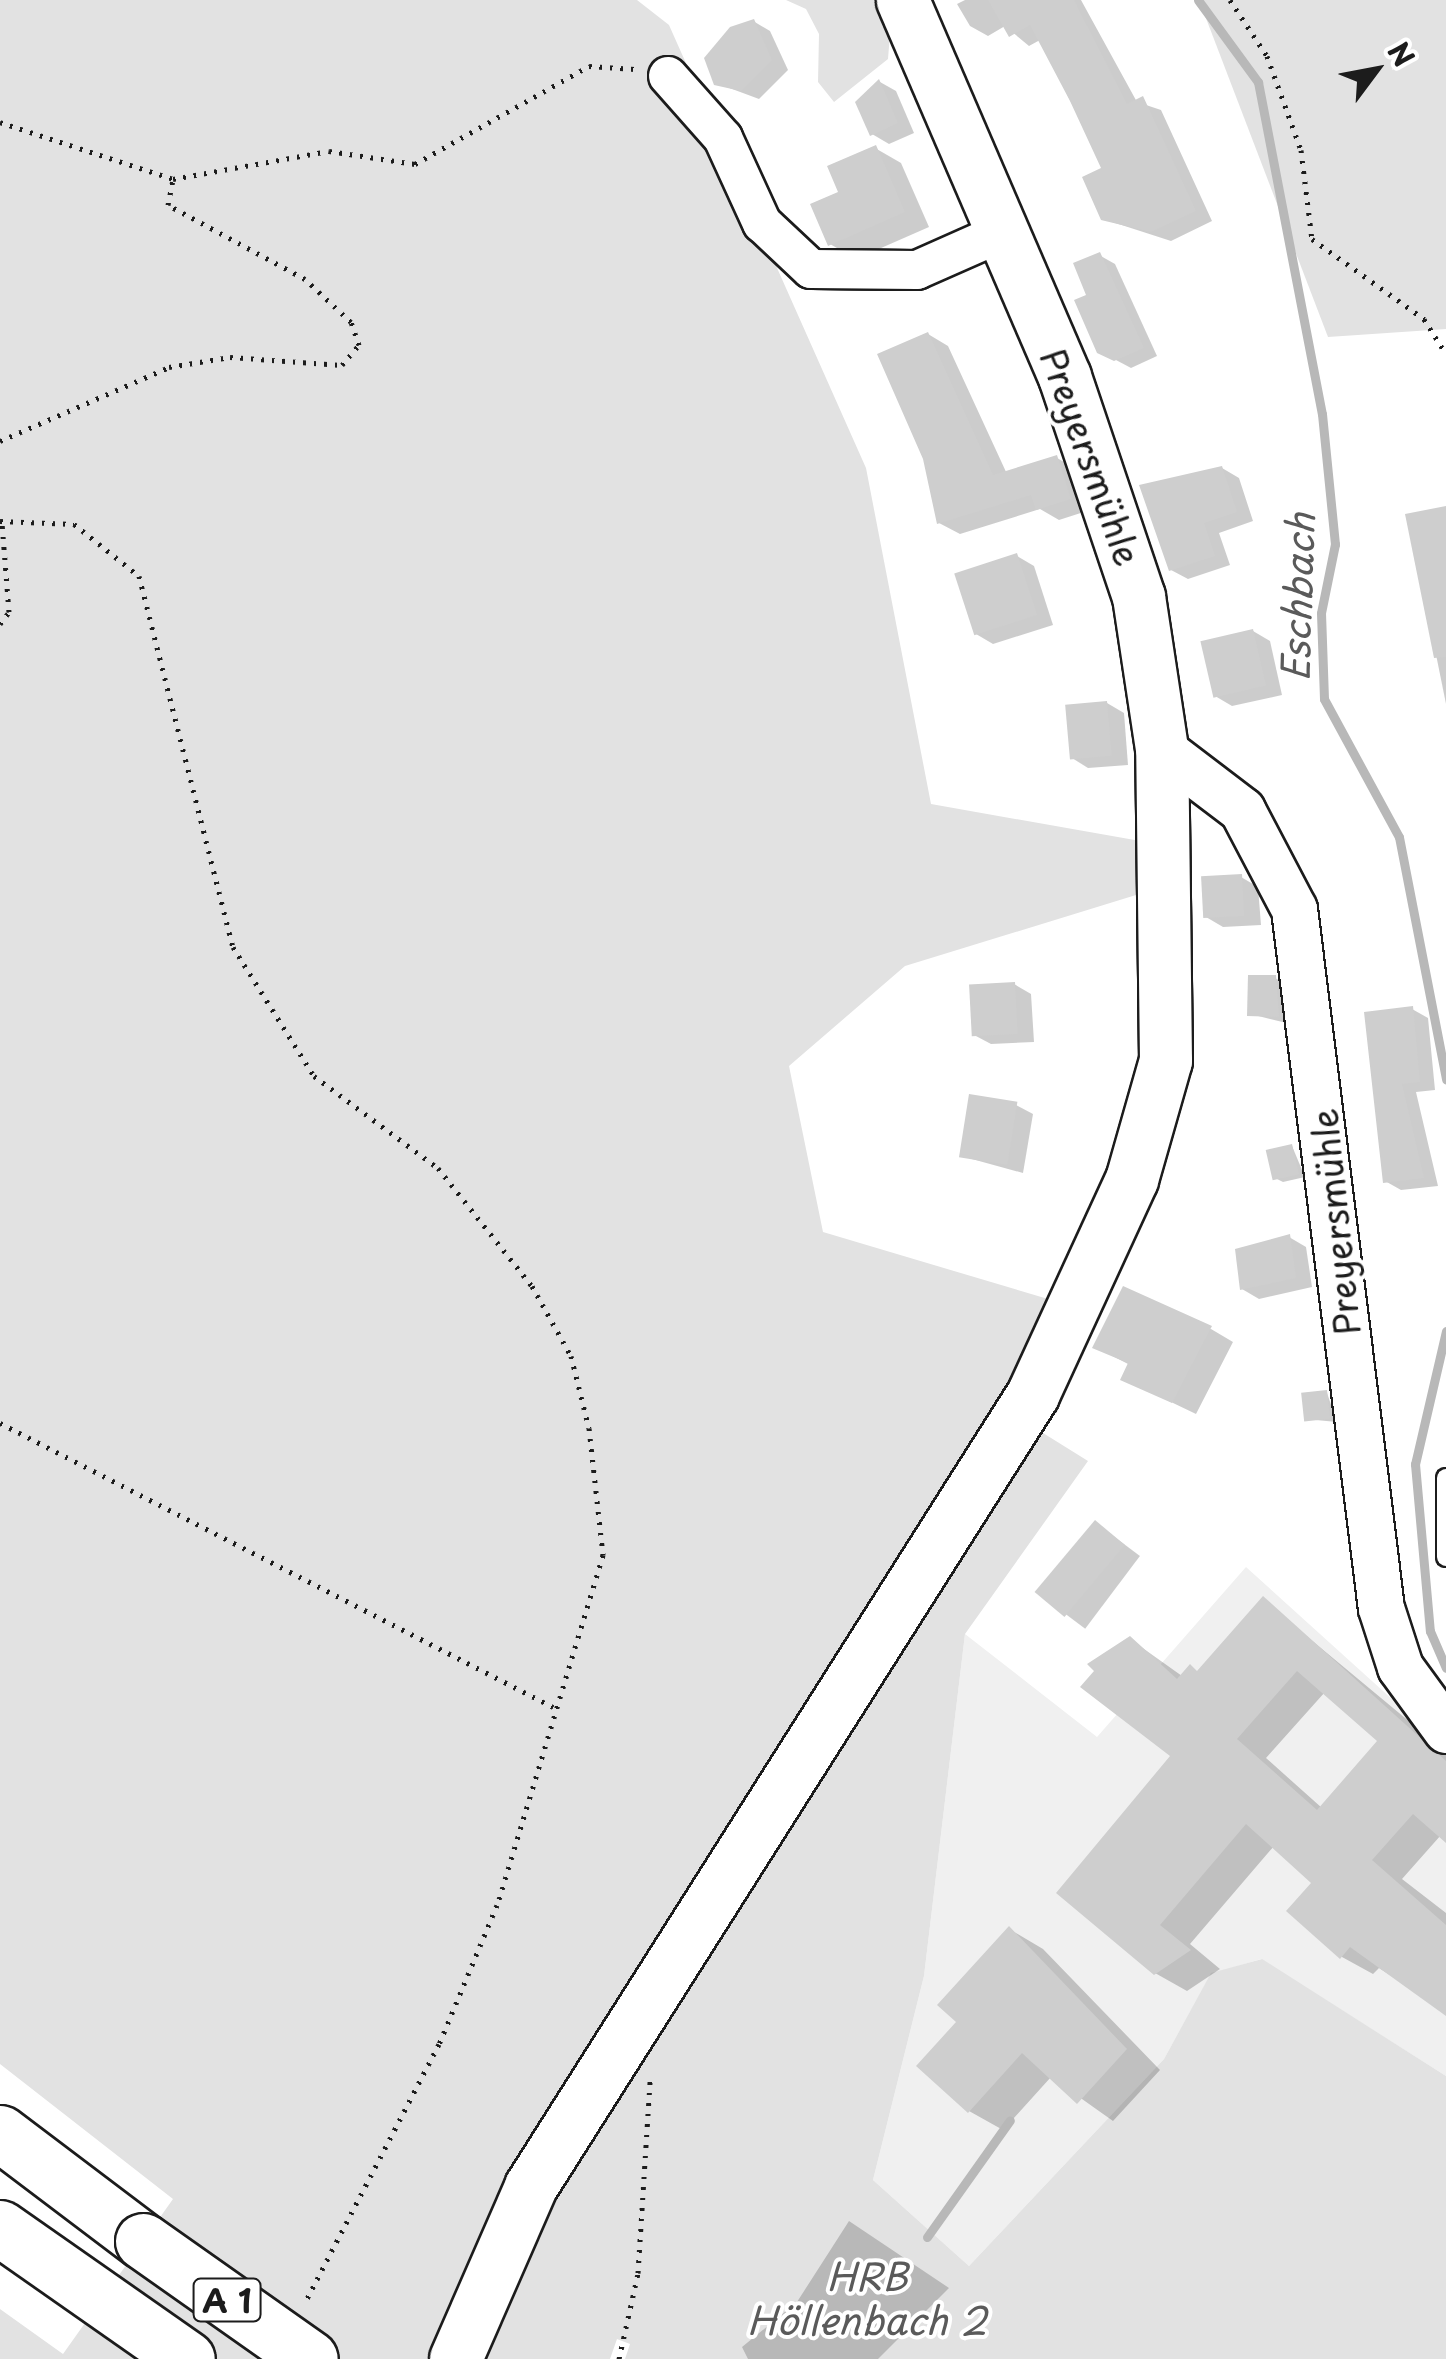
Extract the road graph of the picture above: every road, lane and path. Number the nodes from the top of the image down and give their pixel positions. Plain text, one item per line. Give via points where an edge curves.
1 (903, 0) edge
2 (1230, 0) edge
3 (668, 76) joint
4 (0, 122) edge
5 (173, 179) junction
6 (1005, 231) junction
7 (1446, 354) edge
8 (0, 441) edge
9 (1, 522) edge
10 (0, 624) edge
11 (1162, 749) junction
12 (0, 1423) edge
13 (1446, 1478) edge
14 (1446, 1556) edge
15 (554, 1707) junction
16 (1446, 1730) edge
17 (645, 2008) junction
18 (0, 2133) edge
19 (0, 2228) edge
20 (305, 2336) edge
21 (187, 2359) edge
22 (456, 2359) edge
23 (619, 2359) edge

1 - 6 main road, Preyersmühle
2 - 7 path via 1268,56 1301,150 1312,239 1424,319
3 - 5 path via 589,66 415,164 328,151
3 - 6 street via 724,138 762,222 811,269 917,270
4 - 5 path
5 - 8 path via 168,205 305,279 351,322 358,345 342,364 230,356 169,368
6 - 11 main road, Preyersmühle via 1118,525
9 - 10 path via 9,612
9 - 15 path via 30,516 74,524 138,576 233,948 314,1076 438,1168 532,1286 571,1356 602,1555
11 - 16 street, Preyersmühle via 1242,810 1294,909 1381,1608 1400,1667
11 - 17 main road, Preyersmühle via 1171,1000 1153,1126 1132,1180 1000,1455
12 - 15 path
13 - 14 lane
15 - 20 path via 468,1975
17 - 22 main road, Preyersmühle via 531,2187
17 - 23 path via 650,2154
18 - 20 highway, A 1, bridge via 144,2241
19 - 21 highway, A 1

